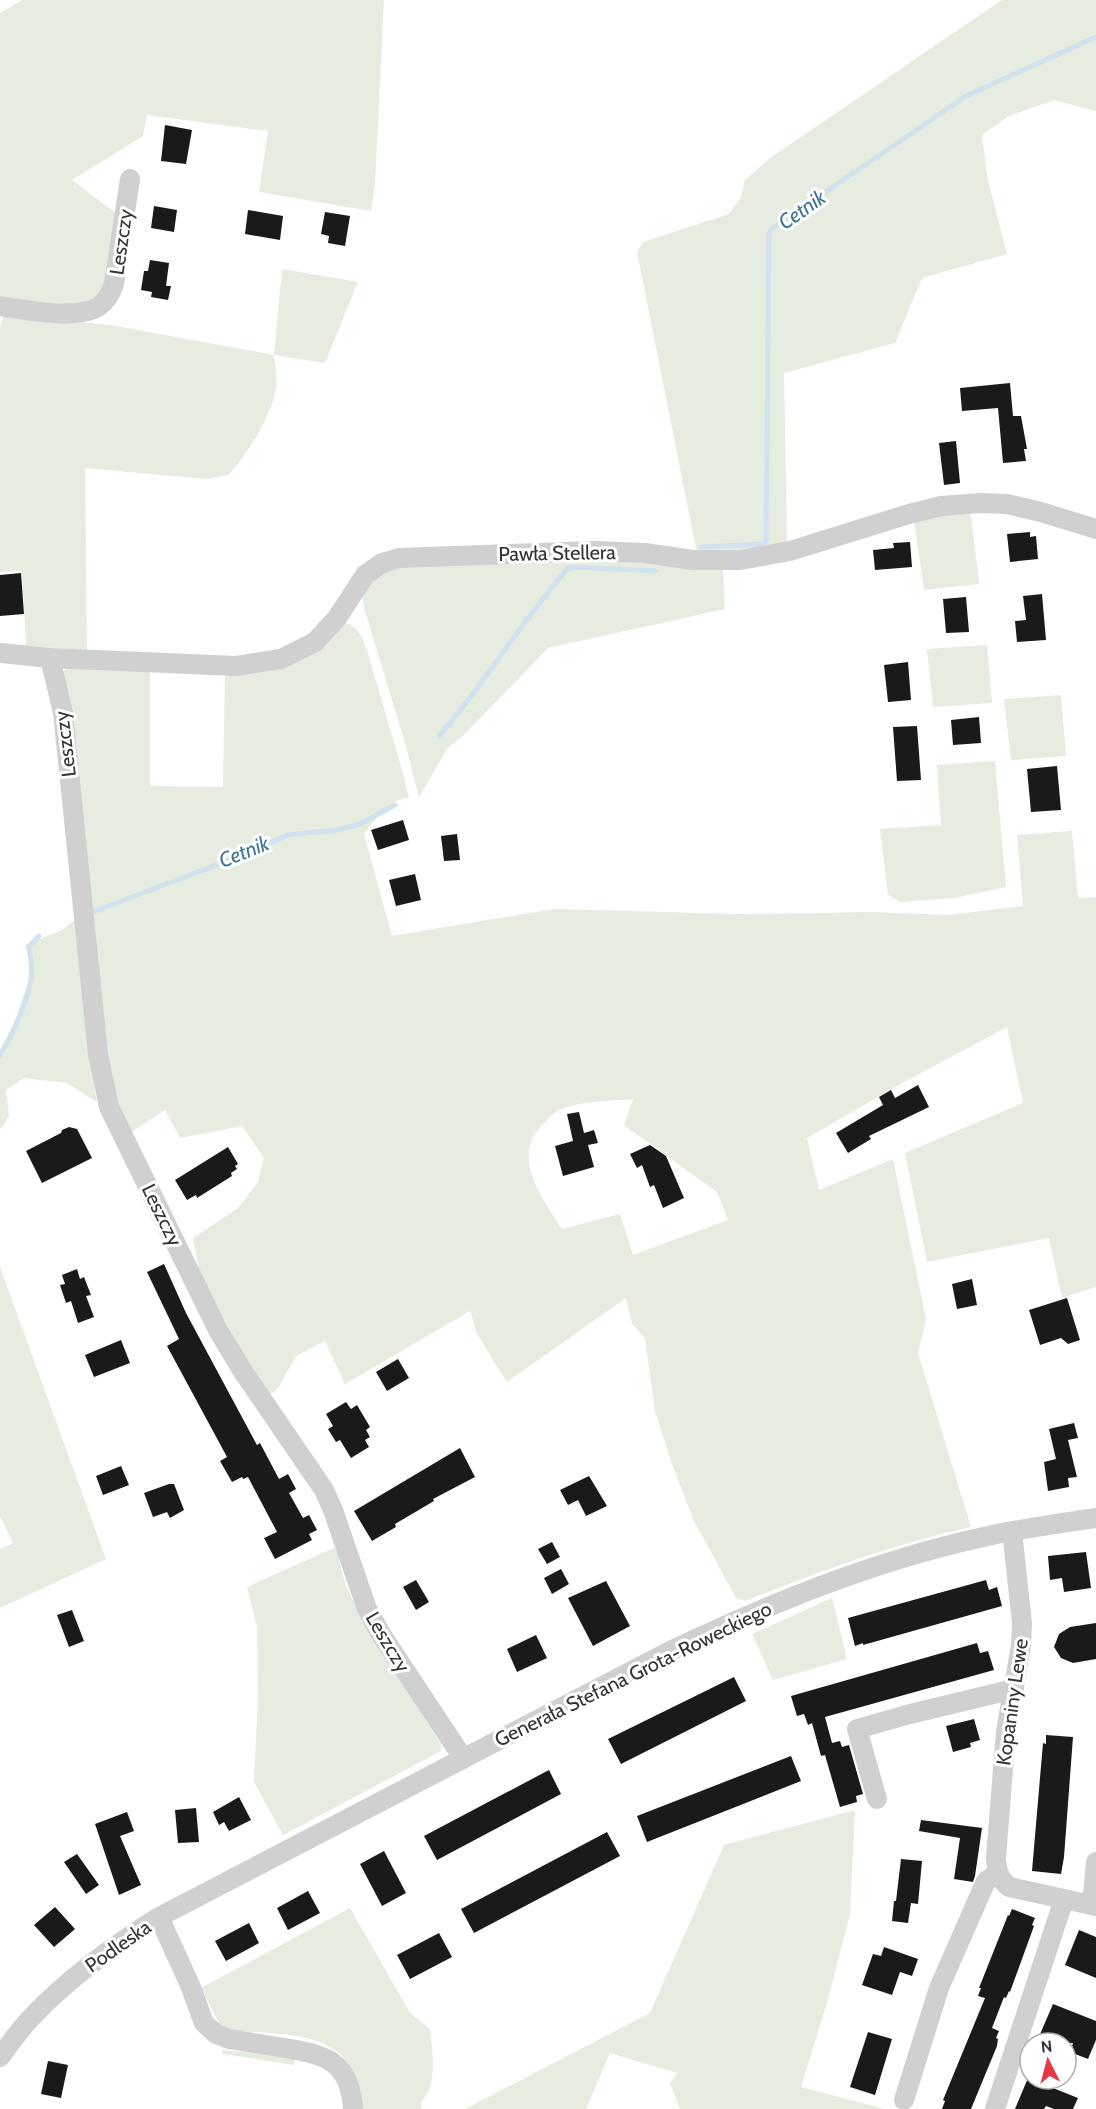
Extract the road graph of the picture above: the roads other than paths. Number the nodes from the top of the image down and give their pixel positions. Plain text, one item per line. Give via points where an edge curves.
1 (130, 179) dead end
2 (0, 306) edge
3 (1096, 529) edge
4 (0, 653) edge
5 (50, 658) junction
6 (1096, 1518) edge
7 (1012, 1531) junction
8 (1014, 1689) junction
9 (463, 1758) junction
10 (877, 1799) dead end
11 (1096, 1862) edge
12 (259, 1865) joint
13 (998, 1873) junction
14 (1064, 1899) junction
15 (1094, 1905) edge
16 (159, 1917) junction
17 (0, 2057) edge
18 (904, 2100) dead end
19 (353, 2109) edge
20 (995, 2109) edge

1 - 2 street, Leszczy via 114,284 98,307 68,313
3 - 5 street, Pawła Stellera via 1007,504 980,503 942,506 790,551 740,560 595,551 399,558 382,563 365,575 337,618 315,642 281,660 236,666
4 - 5 street
5 - 9 street, Leszczy via 63,713 98,1054 109,1107 218,1330 324,1490 367,1609
6 - 7 street, Generała Stefana Grota-Roweckiego
7 - 8 street, Kopaniny Lewe via 1022,1623
7 - 9 street, Generała Stefana Grota-Roweckiego via 914,1555 740,1618
8 - 10 street via 857,1729
8 - 13 street, Kopaniny Lewe via 1005,1743
9 - 12 street, Generała Stefana Grota-Roweckiego
11 - 15 street
12 - 16 street, Podleska
13 - 14 street via 1009,1887
13 - 18 street via 986,1881 939,1988
14 - 15 street
14 - 20 street
16 - 17 street, Podleska via 107,1950 66,1983 28,2021
16 - 19 street via 204,2023 229,2039 316,2053 330,2060 347,2081

